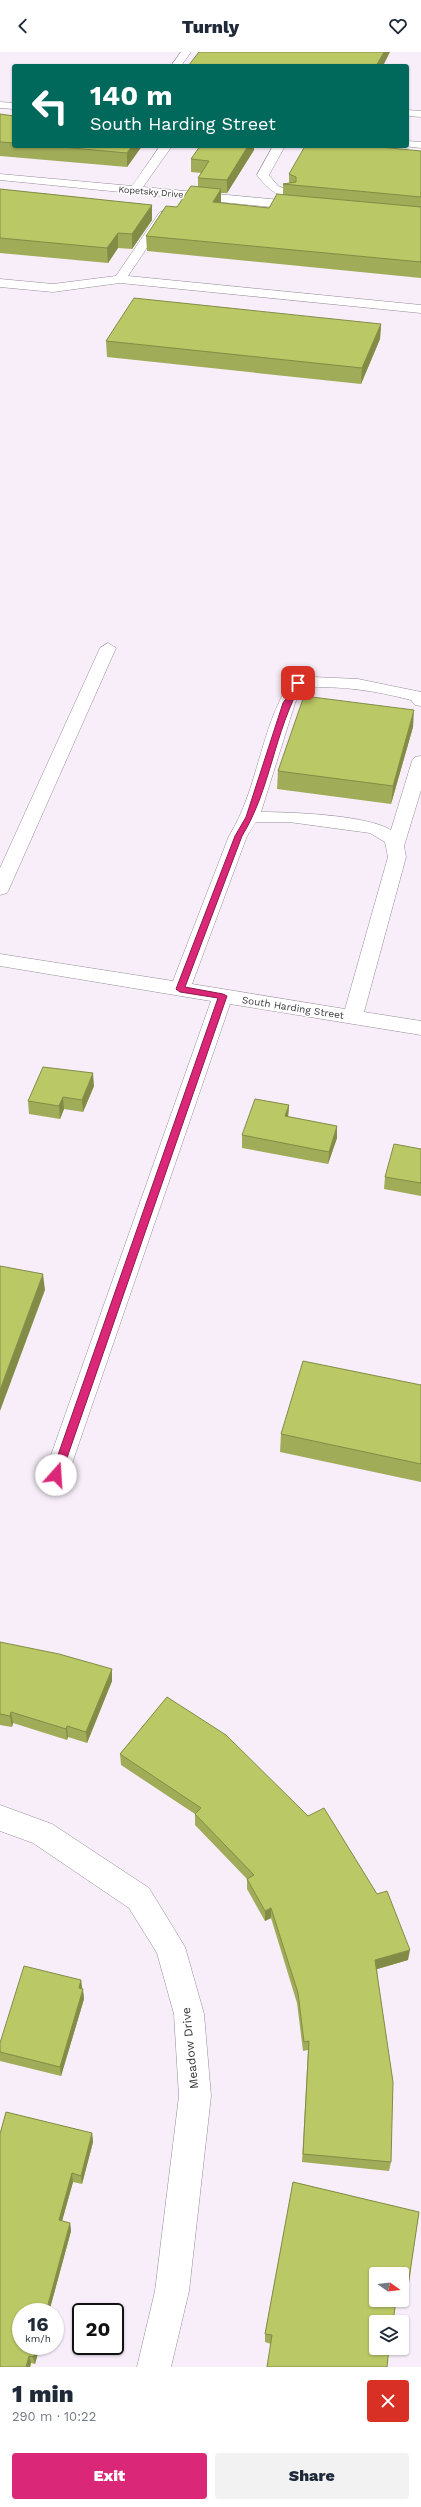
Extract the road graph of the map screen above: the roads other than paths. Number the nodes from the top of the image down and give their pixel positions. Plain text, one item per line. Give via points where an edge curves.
1 (186, 52) edge
2 (177, 64) edge
3 (0, 105) edge
4 (12, 106) edge
5 (409, 113) edge
6 (421, 114) edge
7 (409, 144) edge
8 (421, 145) edge
9 (165, 148) edge
10 (278, 148) edge
11 (0, 177) edge
12 (135, 190) junction
13 (177, 194) junction
14 (290, 194) edge
15 (311, 207) edge
16 (120, 279) junction
17 (0, 283) edge
18 (421, 309) edge
19 (108, 648) dead end
20 (421, 701) edge
21 (421, 761) edge
22 (250, 817) junction
23 (395, 846) junction
24 (0, 889) edge
25 (1, 962) edge
26 (180, 989) junction
27 (223, 996) junction
28 (353, 1017) junction
29 (421, 1028) edge
30 (56, 1475) dead end
31 (0, 1818) edge
32 (154, 2367) edge

1 - 2 street
3 - 4 street
5 - 6 street
7 - 8 street
9 - 12 street
10 - 14 street via 263,175 274,188
11 - 12 street, Kopetsky Drive
12 - 13 street, Kopetsky Drive
13 - 15 street, Kopetsky Drive
13 - 16 street
16 - 17 street via 53,288
16 - 18 street
19 - 24 street
20 - 22 street via 417,696 348,682 298,683 287,703
21 - 23 street
22 - 23 street via 289,817 375,828 394,840
22 - 26 street via 238,836
23 - 28 street via 397,857
25 - 26 street, South Harding Street
26 - 27 street, South Harding Street
27 - 28 street, South Harding Street
27 - 30 street
28 - 29 street, South Harding Street
31 - 32 street, Meadow Drive via 42,1833 140,1898 170,1947 189,2014 195,2096 172,2291

